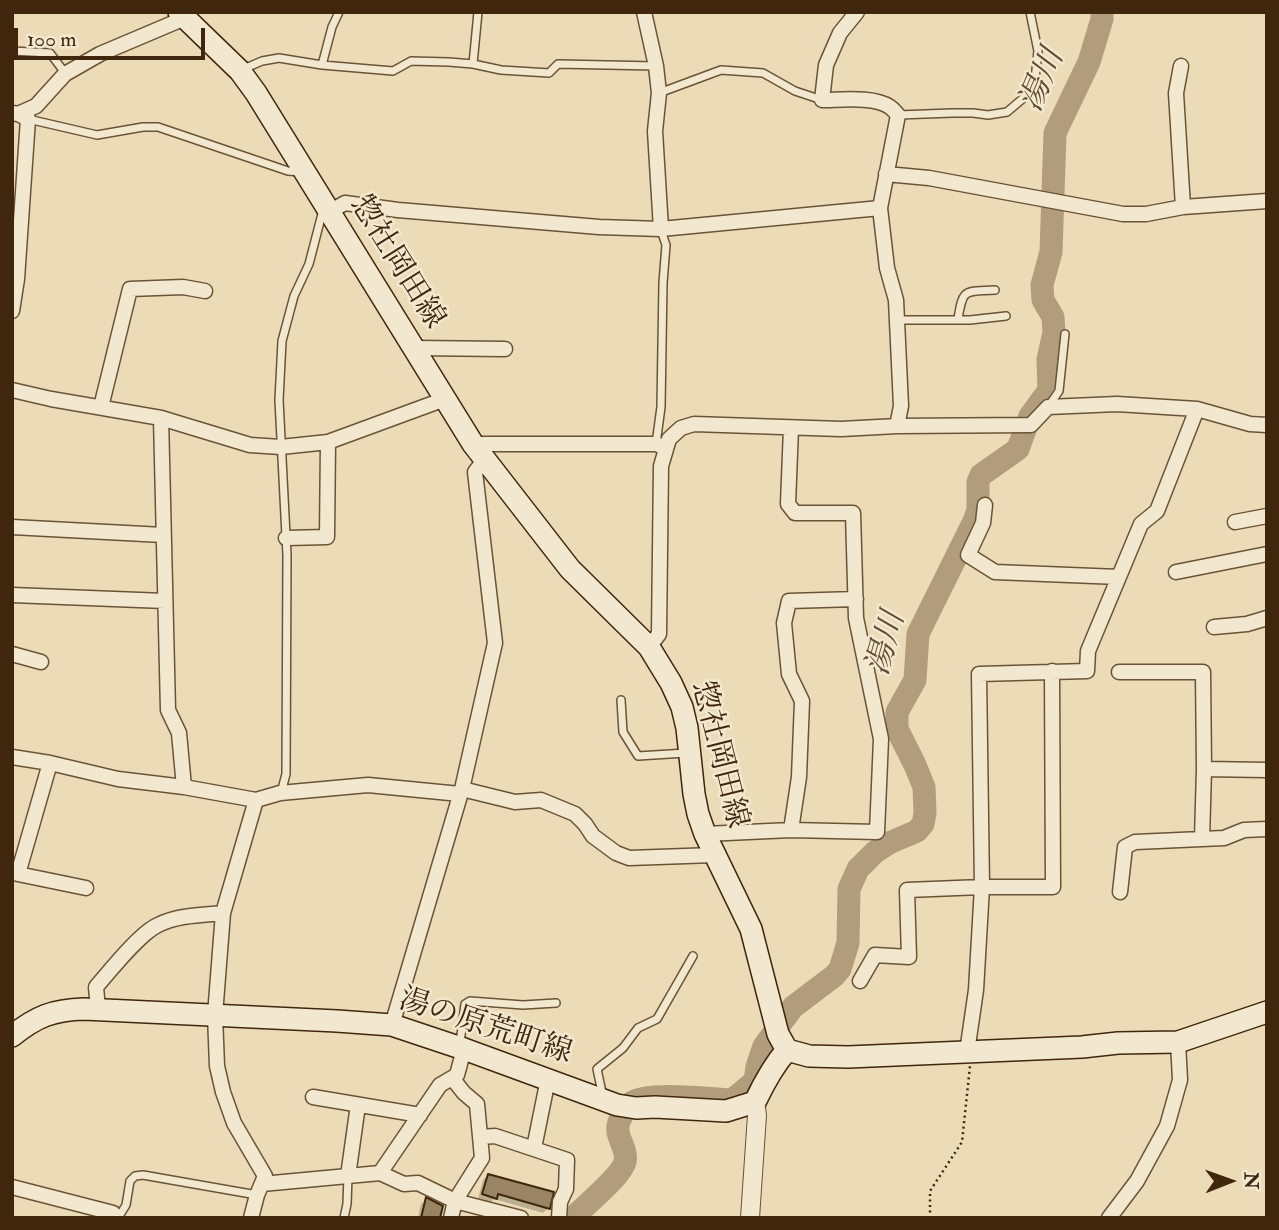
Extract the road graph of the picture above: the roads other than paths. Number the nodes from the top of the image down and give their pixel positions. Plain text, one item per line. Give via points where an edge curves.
1 (339, 12) edge
2 (478, 12) edge
3 (644, 12) edge
4 (856, 12) edge
5 (1030, 12) edge
6 (182, 15) edge
7 (12, 51) edge
8 (473, 64) junction
9 (322, 65) junction
10 (656, 66) junction
11 (1181, 66) dead end
12 (240, 71) junction
13 (65, 74) junction
14 (659, 93) junction
15 (822, 100) junction
16 (19, 115) edge
17 (898, 115) junction
18 (304, 173) junction
19 (886, 174) junction
20 (1267, 201) edge
21 (1183, 207) junction
22 (327, 208) junction
23 (880, 208) junction
24 (661, 229) junction
25 (995, 290) dead end
26 (205, 291) dead end
27 (12, 311) edge
28 (1006, 316) dead end
29 (958, 319) junction
30 (897, 320) junction
31 (1065, 334) dead end
32 (414, 348) junction
33 (505, 349) dead end
34 (12, 390) edge
35 (445, 399) junction
36 (101, 407) junction
37 (1048, 407) junction
38 (1197, 409) junction
39 (161, 418) junction
40 (1267, 425) edge
41 (897, 426) junction
42 (791, 428) junction
43 (328, 442) junction
44 (661, 446) junction
45 (281, 447) junction
46 (479, 452) junction
47 (985, 505) dead end
48 (1267, 516) edge
49 (1235, 522) dead end
50 (12, 527) edge
51 (163, 535) junction
52 (286, 538) junction
53 (1267, 554) edge
54 (1176, 572) dead end
55 (1119, 577) junction
56 (12, 595) edge
57 (856, 599) junction
58 (165, 601) junction
59 (1267, 618) edge
60 (1214, 627) dead end
61 (649, 647) junction
62 (12, 654) edge
63 (41, 662) dead end
64 (1052, 671) junction
65 (1119, 672) dead end
66 (621, 700) dead end
67 (690, 753) junction
68 (12, 757) edge
69 (50, 763) junction
70 (1204, 769) junction
71 (1267, 770) edge
72 (184, 787) junction
73 (461, 791) junction
74 (281, 793) junction
75 (256, 800) junction
76 (1267, 829) edge
77 (792, 830) junction
78 (705, 834) junction
79 (1202, 839) junction
80 (714, 855) junction
81 (982, 887) junction
82 (86, 888) dead end
83 (1120, 892) dead end
84 (223, 914) junction
85 (693, 956) dead end
86 (860, 981) dead end
87 (556, 1003) dead end
88 (99, 1009) junction
89 (1267, 1012) edge
90 (215, 1015) junction
91 (392, 1026) junction
92 (12, 1036) edge
93 (1178, 1042) junction
94 (462, 1048) junction
95 (788, 1050) junction
96 (970, 1052) junction
97 (453, 1078) junction
98 (548, 1079) junction
99 (313, 1097) dead end
100 (604, 1099) junction
101 (755, 1102) junction
102 (358, 1105) junction
103 (420, 1115) junction
104 (481, 1137) junction
105 (534, 1148) junction
106 (380, 1173) junction
107 (348, 1176) junction
108 (12, 1187) edge
109 (260, 1189) junction
110 (455, 1201) junction
111 (116, 1218) edge
112 (251, 1218) edge
113 (344, 1218) edge
114 (451, 1218) edge
115 (521, 1218) edge
116 (559, 1218) edge
117 (750, 1218) edge
118 (1109, 1218) edge

1 - 9 lane
2 - 8 lane
3 - 10 street
4 - 15 street via 827,65
5 - 17 lane via 1038,51 1034,89 1007,112
6 - 12 main road, 惣社岡田線
6 - 13 street
7 - 13 lane via 50,53
8 - 9 lane via 411,61 393,71
8 - 10 lane via 548,73 558,64
9 - 12 lane via 279,58
10 - 14 street
11 - 21 street via 1176,93
12 - 18 main road, 惣社岡田線
13 - 16 street via 36,106
14 - 15 lane via 721,70 763,73
14 - 24 street via 655,131
15 - 17 street via 877,102
16 - 18 lane via 97,135 158,127
16 - 27 street via 17,279
17 - 19 street
18 - 22 main road, 惣社岡田線
19 - 21 street via 1123,215
19 - 23 street
20 - 21 street
22 - 24 street via 345,203
22 - 32 main road, 惣社岡田線
22 - 45 lane via 282,341
23 - 24 street
23 - 30 street
24 - 44 lane via 666,245
25 - 29 lane via 965,294
26 - 36 street via 130,289
28 - 29 lane
29 - 30 lane
30 - 41 street via 901,406
31 - 37 lane via 1059,391
32 - 33 street
32 - 35 main road, 惣社岡田線
34 - 36 street
35 - 43 street
35 - 46 main road, 惣社岡田線
36 - 39 street
37 - 38 street via 1117,404
37 - 41 street via 1031,425
38 - 40 street
38 - 55 street via 1157,512 1141,524
39 - 45 street via 250,445
39 - 51 street
41 - 42 street
42 - 44 street via 694,424 681,428
42 - 57 street via 788,504 795,513 853,513
43 - 45 street
43 - 52 street via 327,537
44 - 46 street
44 - 61 street via 659,634
45 - 52 lane
46 - 61 main road, 惣社岡田線 via 570,569
46 - 73 street via 475,472 495,643
47 - 55 street via 983,523 968,555 995,572
48 - 49 street
50 - 51 street
51 - 58 street
52 - 74 lane via 286,774
53 - 54 street
55 - 64 street via 1088,651 1087,671
56 - 58 street
57 - 77 street via 789,601 785,623 789,674 802,701
57 - 77 street via 881,740 877,832
58 - 72 street via 168,710 179,733
59 - 60 street
61 - 67 main road, 惣社岡田線 via 682,707
62 - 63 street
64 - 81 street via 979,674
64 - 81 street via 1053,887
65 - 70 street via 1203,673
66 - 67 lane via 623,732 638,755
67 - 78 main road, 惣社岡田線 via 694,794
68 - 69 street
69 - 72 street via 118,779
69 - 82 street via 18,874
70 - 71 street
70 - 79 street
72 - 75 street
73 - 74 street via 368,785
73 - 80 street via 515,802 541,800 575,814 593,836 629,858
73 - 91 street
74 - 75 street
75 - 84 street
76 - 79 street
77 - 78 street
78 - 80 main road, 惣社岡田線
79 - 83 street via 1135,842 1125,847
80 - 95 main road, 惣社岡田線 via 751,929 778,1034
81 - 86 street via 906,890 909,957 875,956
81 - 96 street
84 - 88 street via 157,925 142,936 96,987
84 - 90 street
85 - 100 lane via 657,1019 638,1028 623,1048 597,1069
87 - 94 lane via 470,1001 465,1004
88 - 90 main road, 湯の原荒町線
88 - 92 main road, 湯の原荒町線 via 69,1009 42,1016
89 - 93 main road
90 - 91 main road, 湯の原荒町線
90 - 109 street via 223,1092 234,1123 265,1176
91 - 94 main road, 湯の原荒町線
93 - 96 main road
93 - 118 street via 1180,1080 1167,1126 1137,1181
94 - 97 street
94 - 98 main road, 湯の原荒町線
95 - 96 main road via 809,1056 848,1057
95 - 101 main road
97 - 103 street via 440,1085
97 - 104 street via 477,1104
98 - 100 main road, 湯の原荒町線
98 - 105 street
99 - 102 street
100 - 101 main road, 湯の原荒町線 via 636,1108 726,1111
101 - 117 street
102 - 103 street
102 - 107 street
103 - 106 street
104 - 105 street via 495,1136
104 - 110 street via 482,1158
105 - 116 street via 567,1160
106 - 107 street
106 - 110 street via 404,1184 418,1183
107 - 109 street
107 - 113 lane
108 - 111 street via 113,1213
109 - 111 lane via 135,1176
109 - 112 street
110 - 114 street
110 - 115 street

